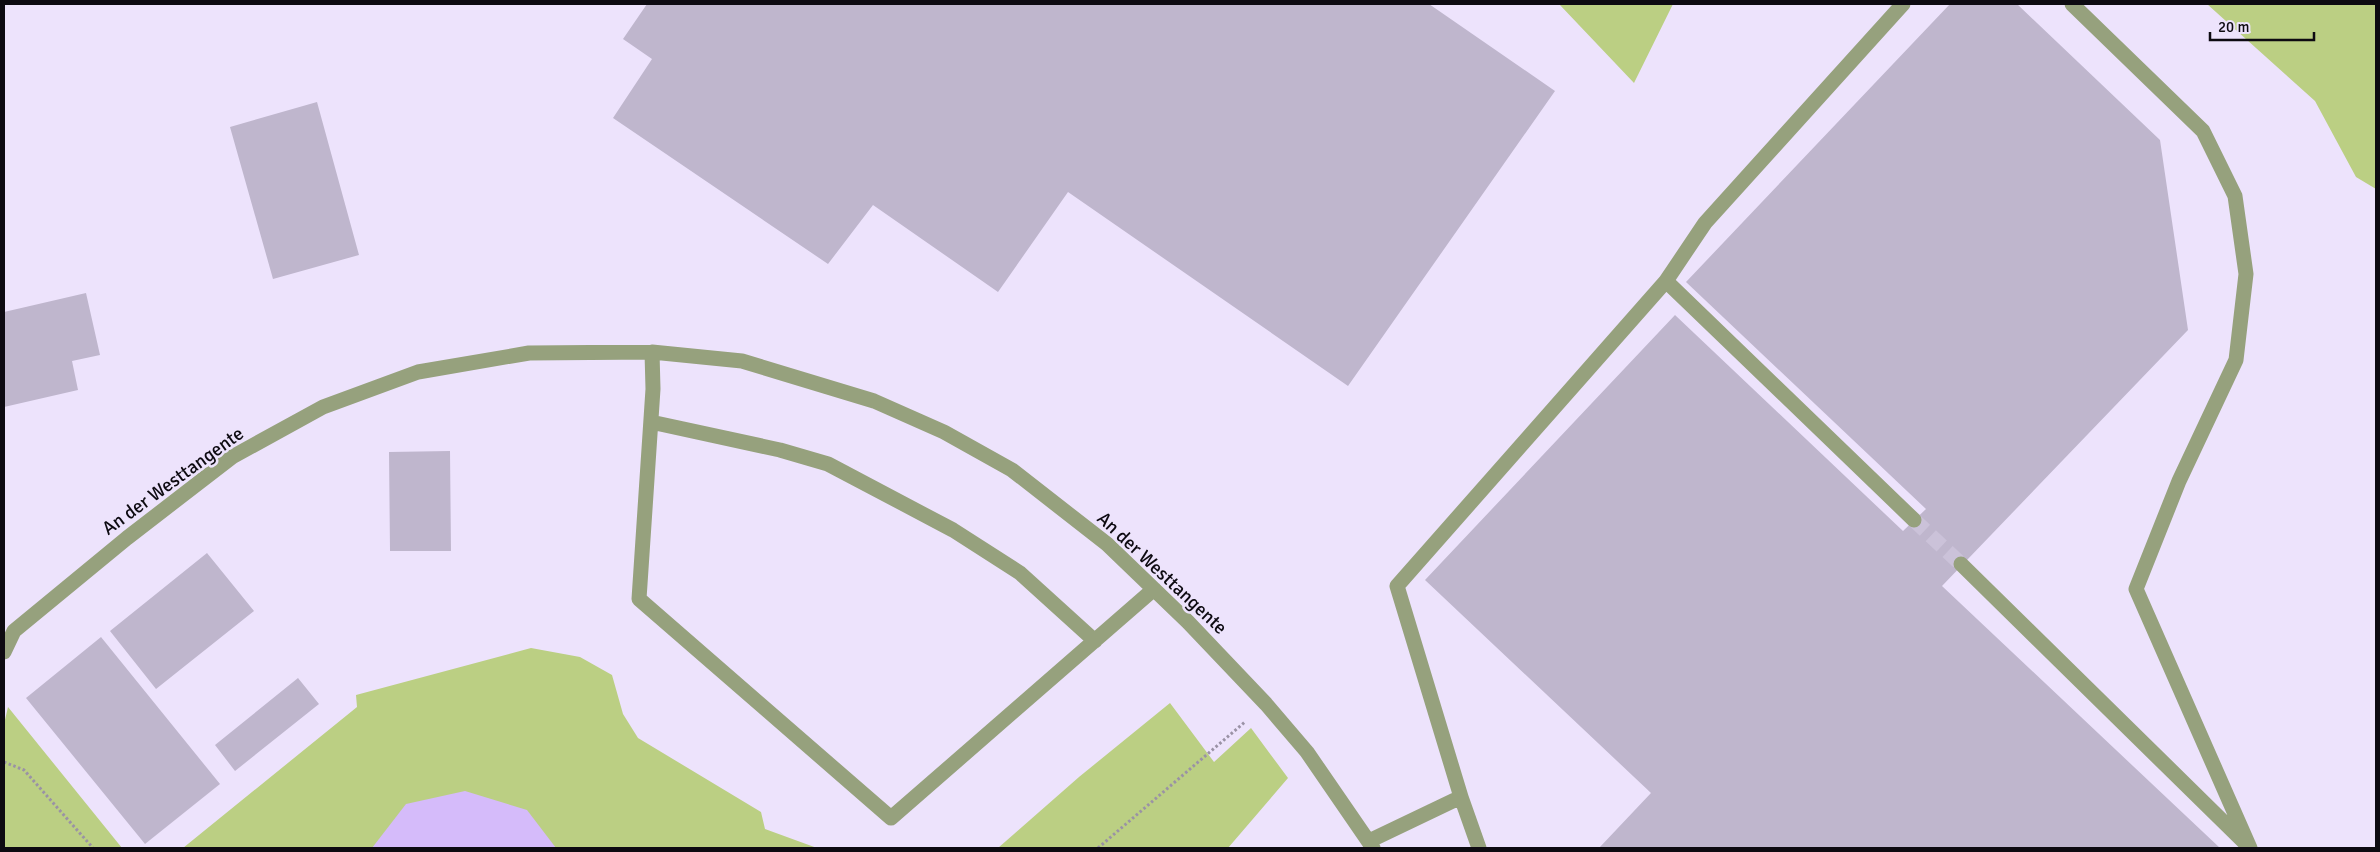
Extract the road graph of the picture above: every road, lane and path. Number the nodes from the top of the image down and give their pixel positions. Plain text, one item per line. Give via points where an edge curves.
1 (1903, 4) edge
2 (2072, 4) edge
3 (1666, 281) junction
4 (652, 352) junction
5 (651, 422) junction
6 (1914, 520) tunnel mouth
7 (1962, 564) tunnel mouth
8 (1154, 589) junction
9 (9, 635) edge
10 (1095, 641) junction
11 (4, 652) edge
12 (1266, 704) junction
13 (4, 762) edge
14 (1461, 798) junction
15 (1371, 844) edge
16 (93, 848) edge
17 (1098, 848) edge
18 (1479, 848) edge
19 (2250, 848) edge

1 - 3 street via 1705,223
2 - 19 street via 2203,131 2235,196 2246,274 2236,360 2179,481 2136,590
3 - 6 street
3 - 14 street via 1398,586
4 - 5 street
4 - 8 street, An der Westtangente via 742,361 874,401 944,432 1012,470 1108,544
4 - 9 street, An der Westtangente via 529,353 427,370 323,407 232,457
5 - 10 street via 780,450 828,464 953,530 1020,573
5 - 10 street via 639,599 891,818
7 - 19 street
8 - 10 street
8 - 12 street, An der Westtangente
9 - 11 street, An der Westtangente
12 - 15 street, An der Westtangente via 1307,752
12 - 17 path
13 - 16 path via 24,770
14 - 15 street
14 - 18 street

